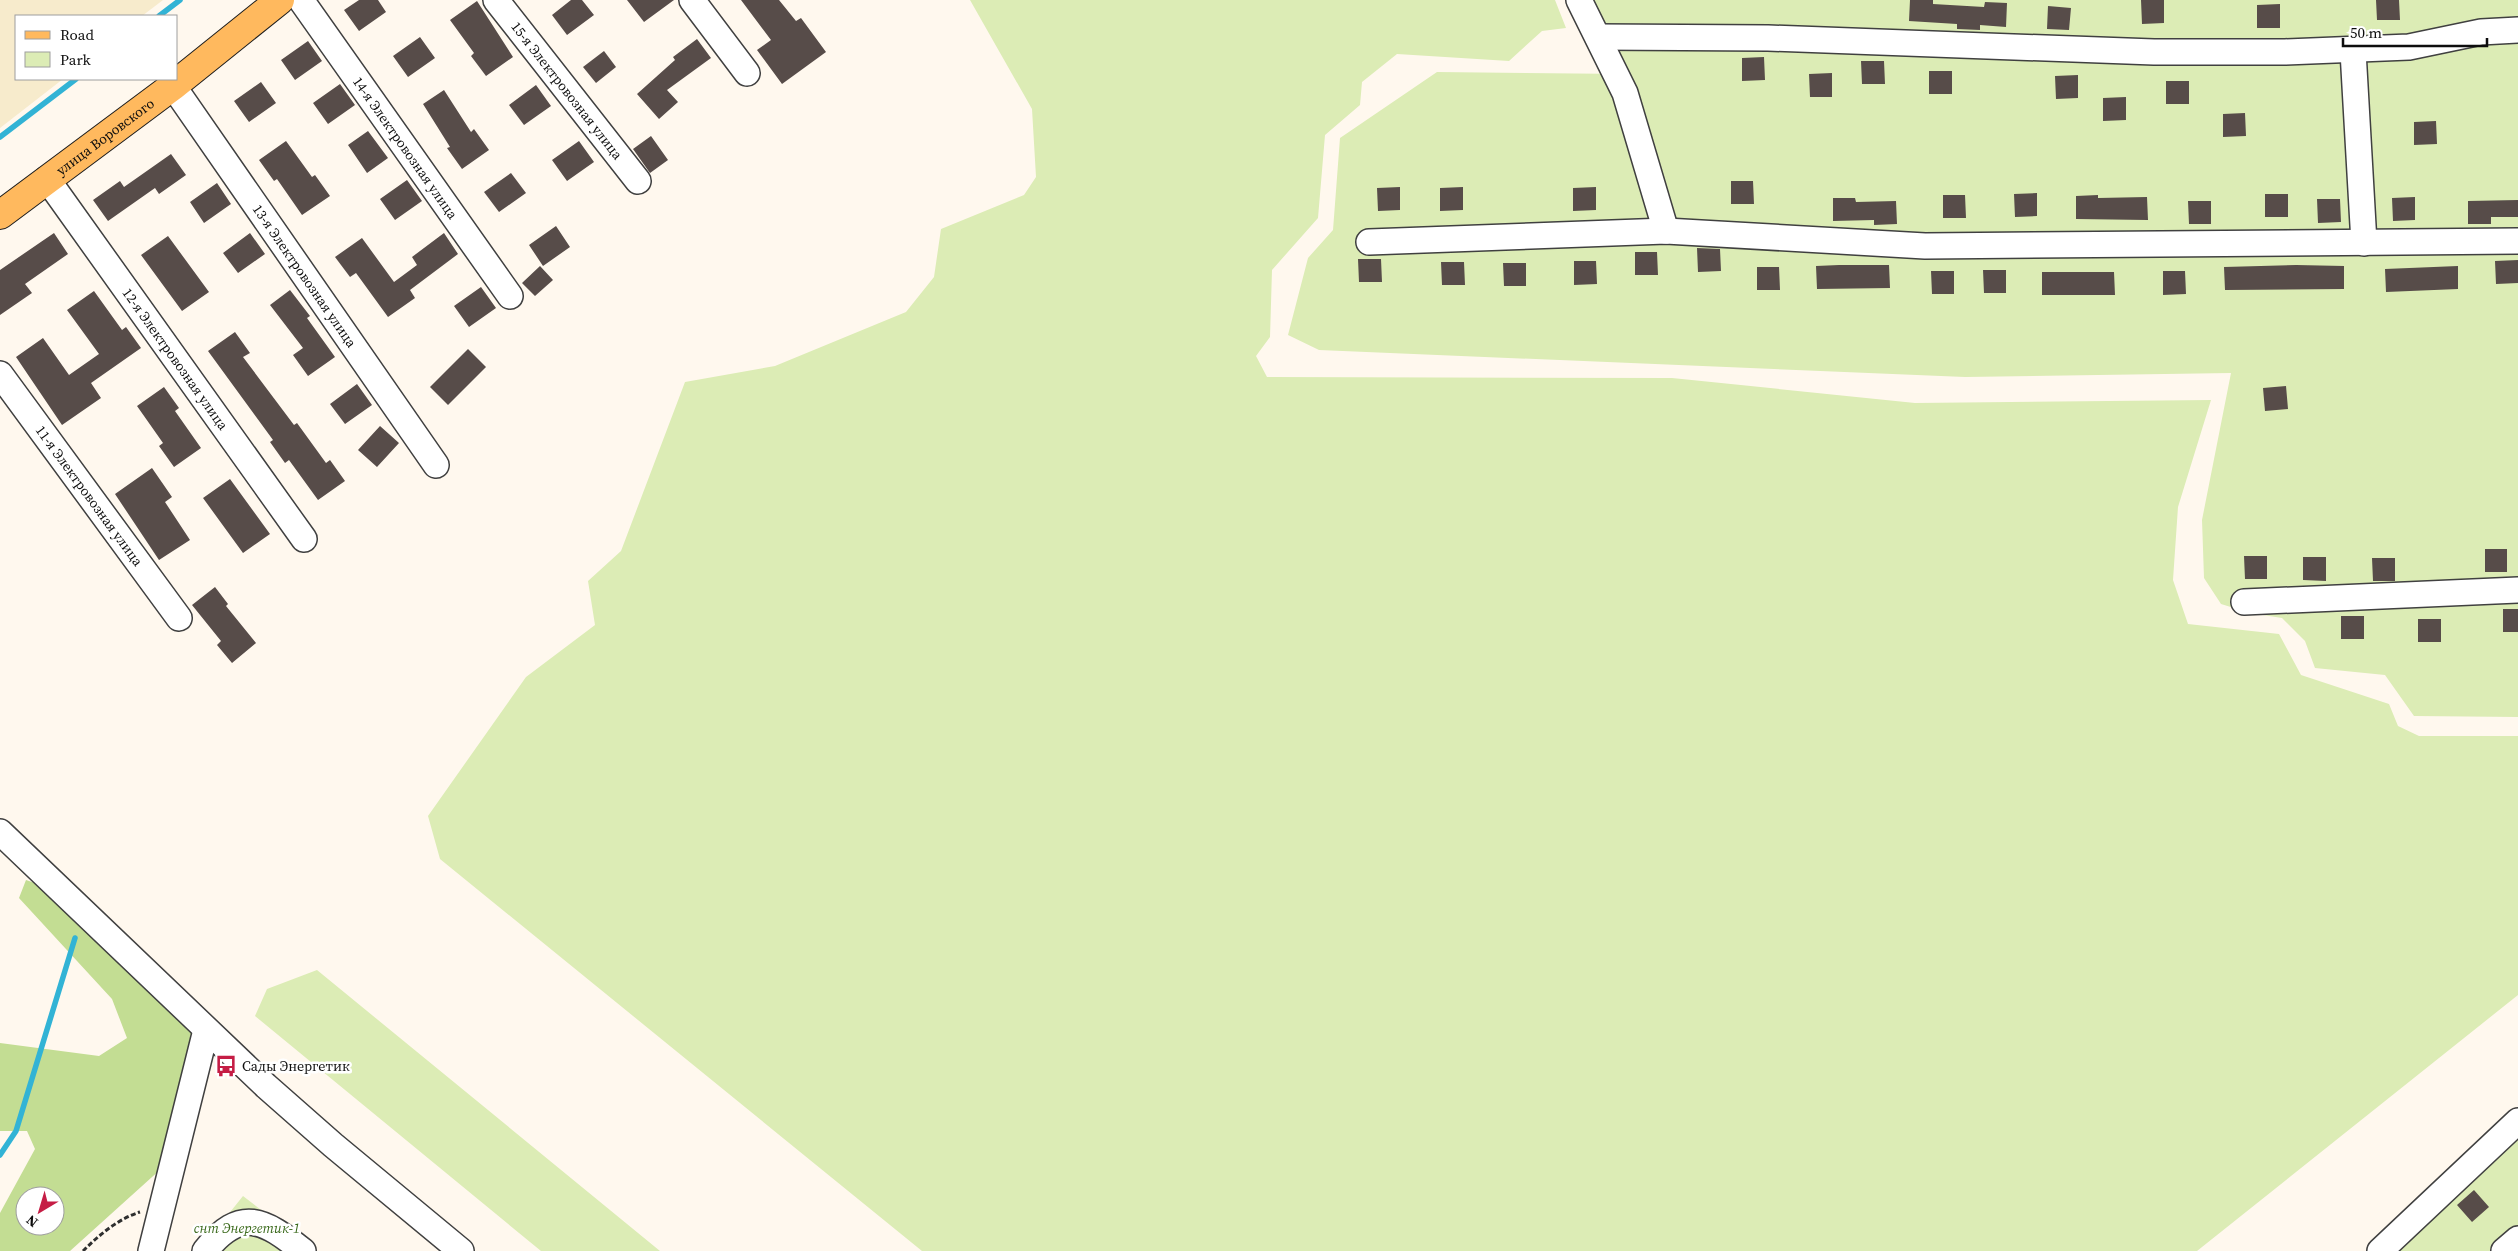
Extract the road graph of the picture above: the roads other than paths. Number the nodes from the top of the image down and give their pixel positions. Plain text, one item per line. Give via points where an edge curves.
1 (280, 0) edge
2 (301, 0) edge
3 (496, 0) edge
4 (692, 0) edge
5 (1579, 0) edge
6 (2518, 30) edge
7 (1598, 37) junction
8 (2353, 51) junction
9 (747, 73) dead end
10 (173, 86) junction
11 (47, 179) junction
12 (638, 180) dead end
13 (0, 214) edge
14 (1666, 232) junction
15 (2518, 241) edge
16 (1368, 242) dead end
17 (2364, 243) junction
18 (510, 296) dead end
19 (0, 374) edge
20 (436, 465) dead end
21 (304, 539) dead end
22 (2518, 590) edge
23 (2244, 602) dead end
24 (179, 618) dead end
25 (0, 832) edge
26 (206, 1030) junction
27 (2518, 1122) edge
28 (2518, 1239) edge
29 (151, 1251) edge
30 (205, 1251) edge
31 (303, 1251) edge
32 (461, 1251) edge
33 (2380, 1251) edge
34 (2504, 1251) edge

1 - 10 main road, улица Воровского
2 - 18 street, 14-я Электровозная улица
3 - 12 street, 15-я Электровозная улица
4 - 9 street
5 - 7 street
6 - 8 street via 2481,32 2409,47
7 - 8 street via 1768,38 2154,52
7 - 14 street via 1625,93
8 - 17 street
10 - 11 main road, улица Воровского
10 - 20 street, 13-я Электровозная улица
11 - 13 main road, улица Воровского
11 - 21 street, 12-я Электровозная улица
14 - 16 street
14 - 17 street via 1925,246
15 - 17 street
19 - 24 street, 11-я Электровозная улица
22 - 23 street
25 - 26 street
26 - 29 street
26 - 32 street via 332,1145
27 - 33 street
28 - 34 street
30 - 31 street via 231,1225 248,1222 267,1226

